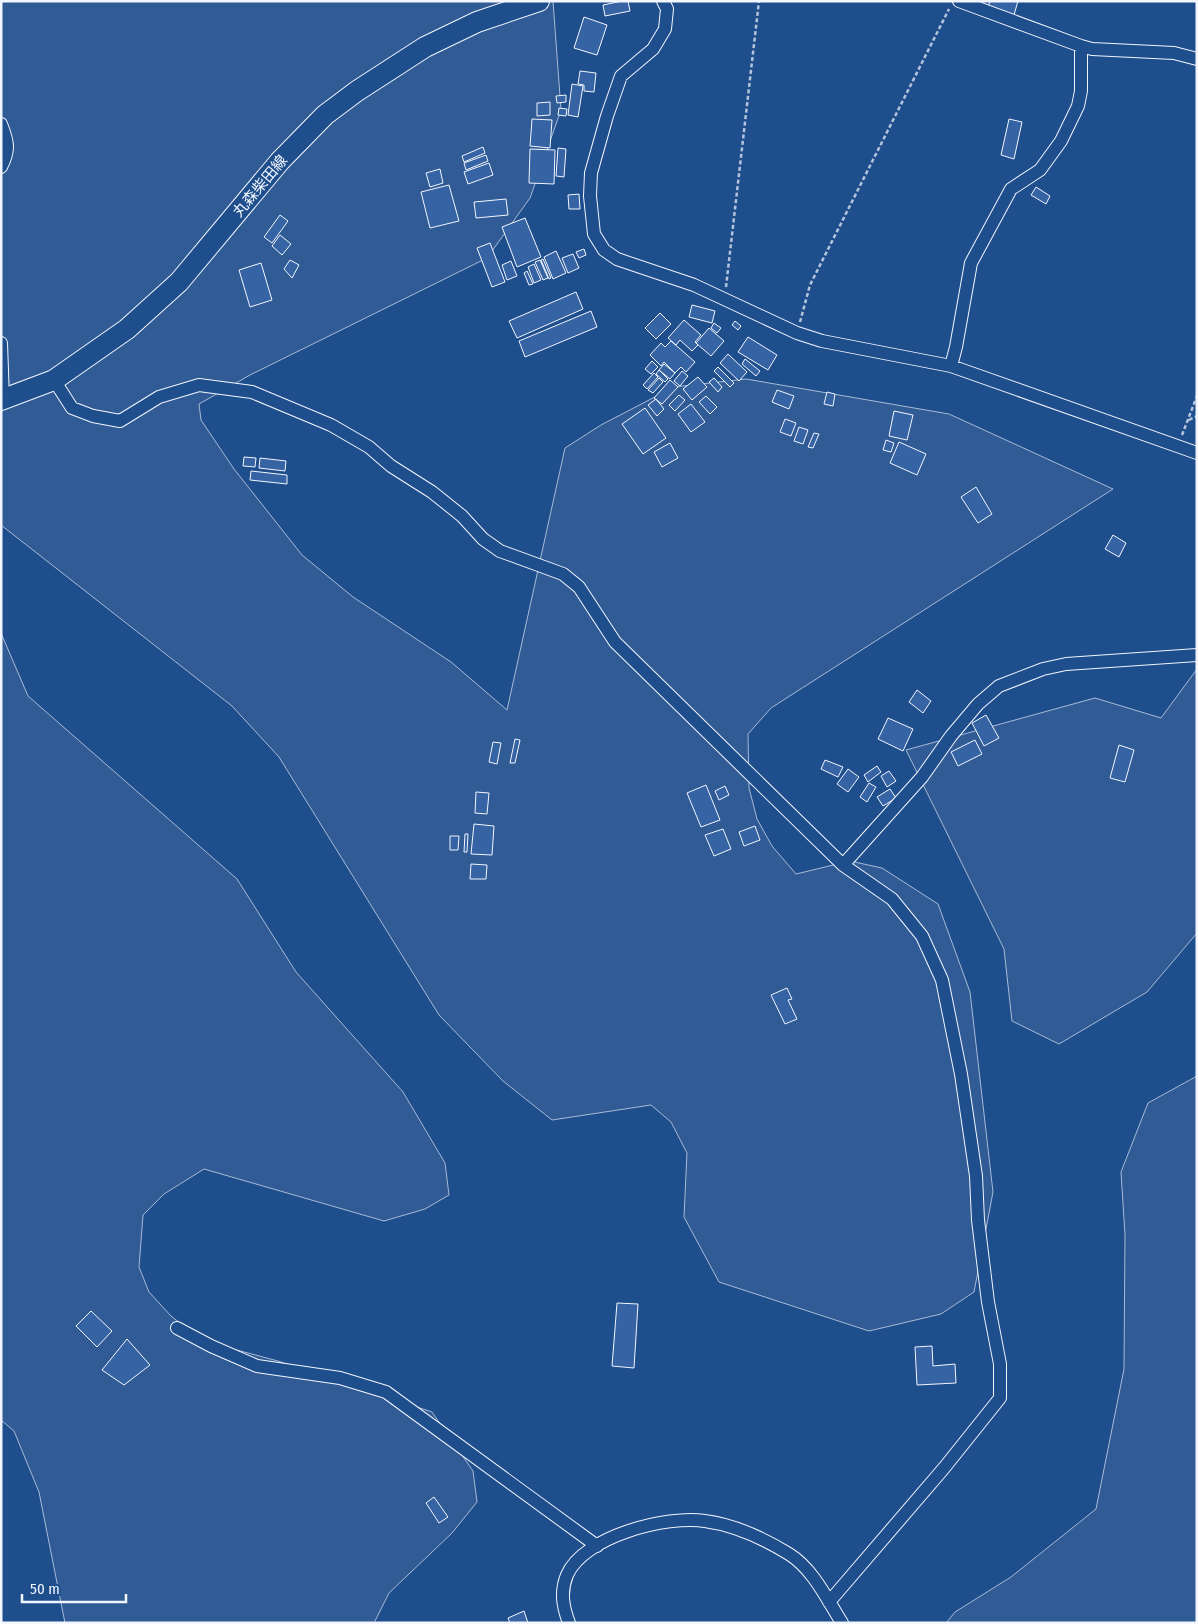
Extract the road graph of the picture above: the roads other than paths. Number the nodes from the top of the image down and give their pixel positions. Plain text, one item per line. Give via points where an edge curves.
1 (539, 1) edge
2 (663, 1) edge
3 (959, 1) edge
4 (1081, 46) junction
5 (1197, 59) edge
6 (1, 124) edge
7 (1, 167) edge
8 (1, 343) edge
9 (951, 366) junction
10 (54, 380) junction
11 (2, 399) edge
12 (1197, 453) edge
13 (1197, 655) edge
14 (843, 865) junction
15 (177, 1328) dead end
16 (597, 1546) junction
17 (829, 1602) junction
18 (569, 1623) edge
19 (842, 1623) edge

1 - 10 main road, 丸森柴田線 via 476,22 425,47 325,115 280,161 179,282 127,330
2 - 9 street via 667,8 665,29 653,50 621,76 606,116 591,173 594,234 604,250 617,260 694,285 797,333 822,341
3 - 4 street
4 - 5 street via 1174,53
4 - 9 street via 1078,106 1061,140 1040,170 1011,189 971,263
6 - 7 street via 9,143 8,154
8 - 11 street
9 - 12 street
10 - 11 main road, 丸森柴田線
10 - 14 street via 72,408 120,421 159,397 199,385 252,392 331,425 369,447 462,516 483,540 500,551 563,574 579,587 615,642
13 - 14 street via 1066,664 999,686 978,704 922,777
14 - 17 street via 892,899 922,936 942,980 961,1074 976,1176 988,1302 1000,1364 1000,1398
15 - 16 street via 257,1366 340,1378 386,1392
16 - 17 street via 636,1528 668,1521 704,1520 754,1535 791,1555 809,1572
16 - 18 street via 568,1574 563,1590 563,1608
17 - 19 street

